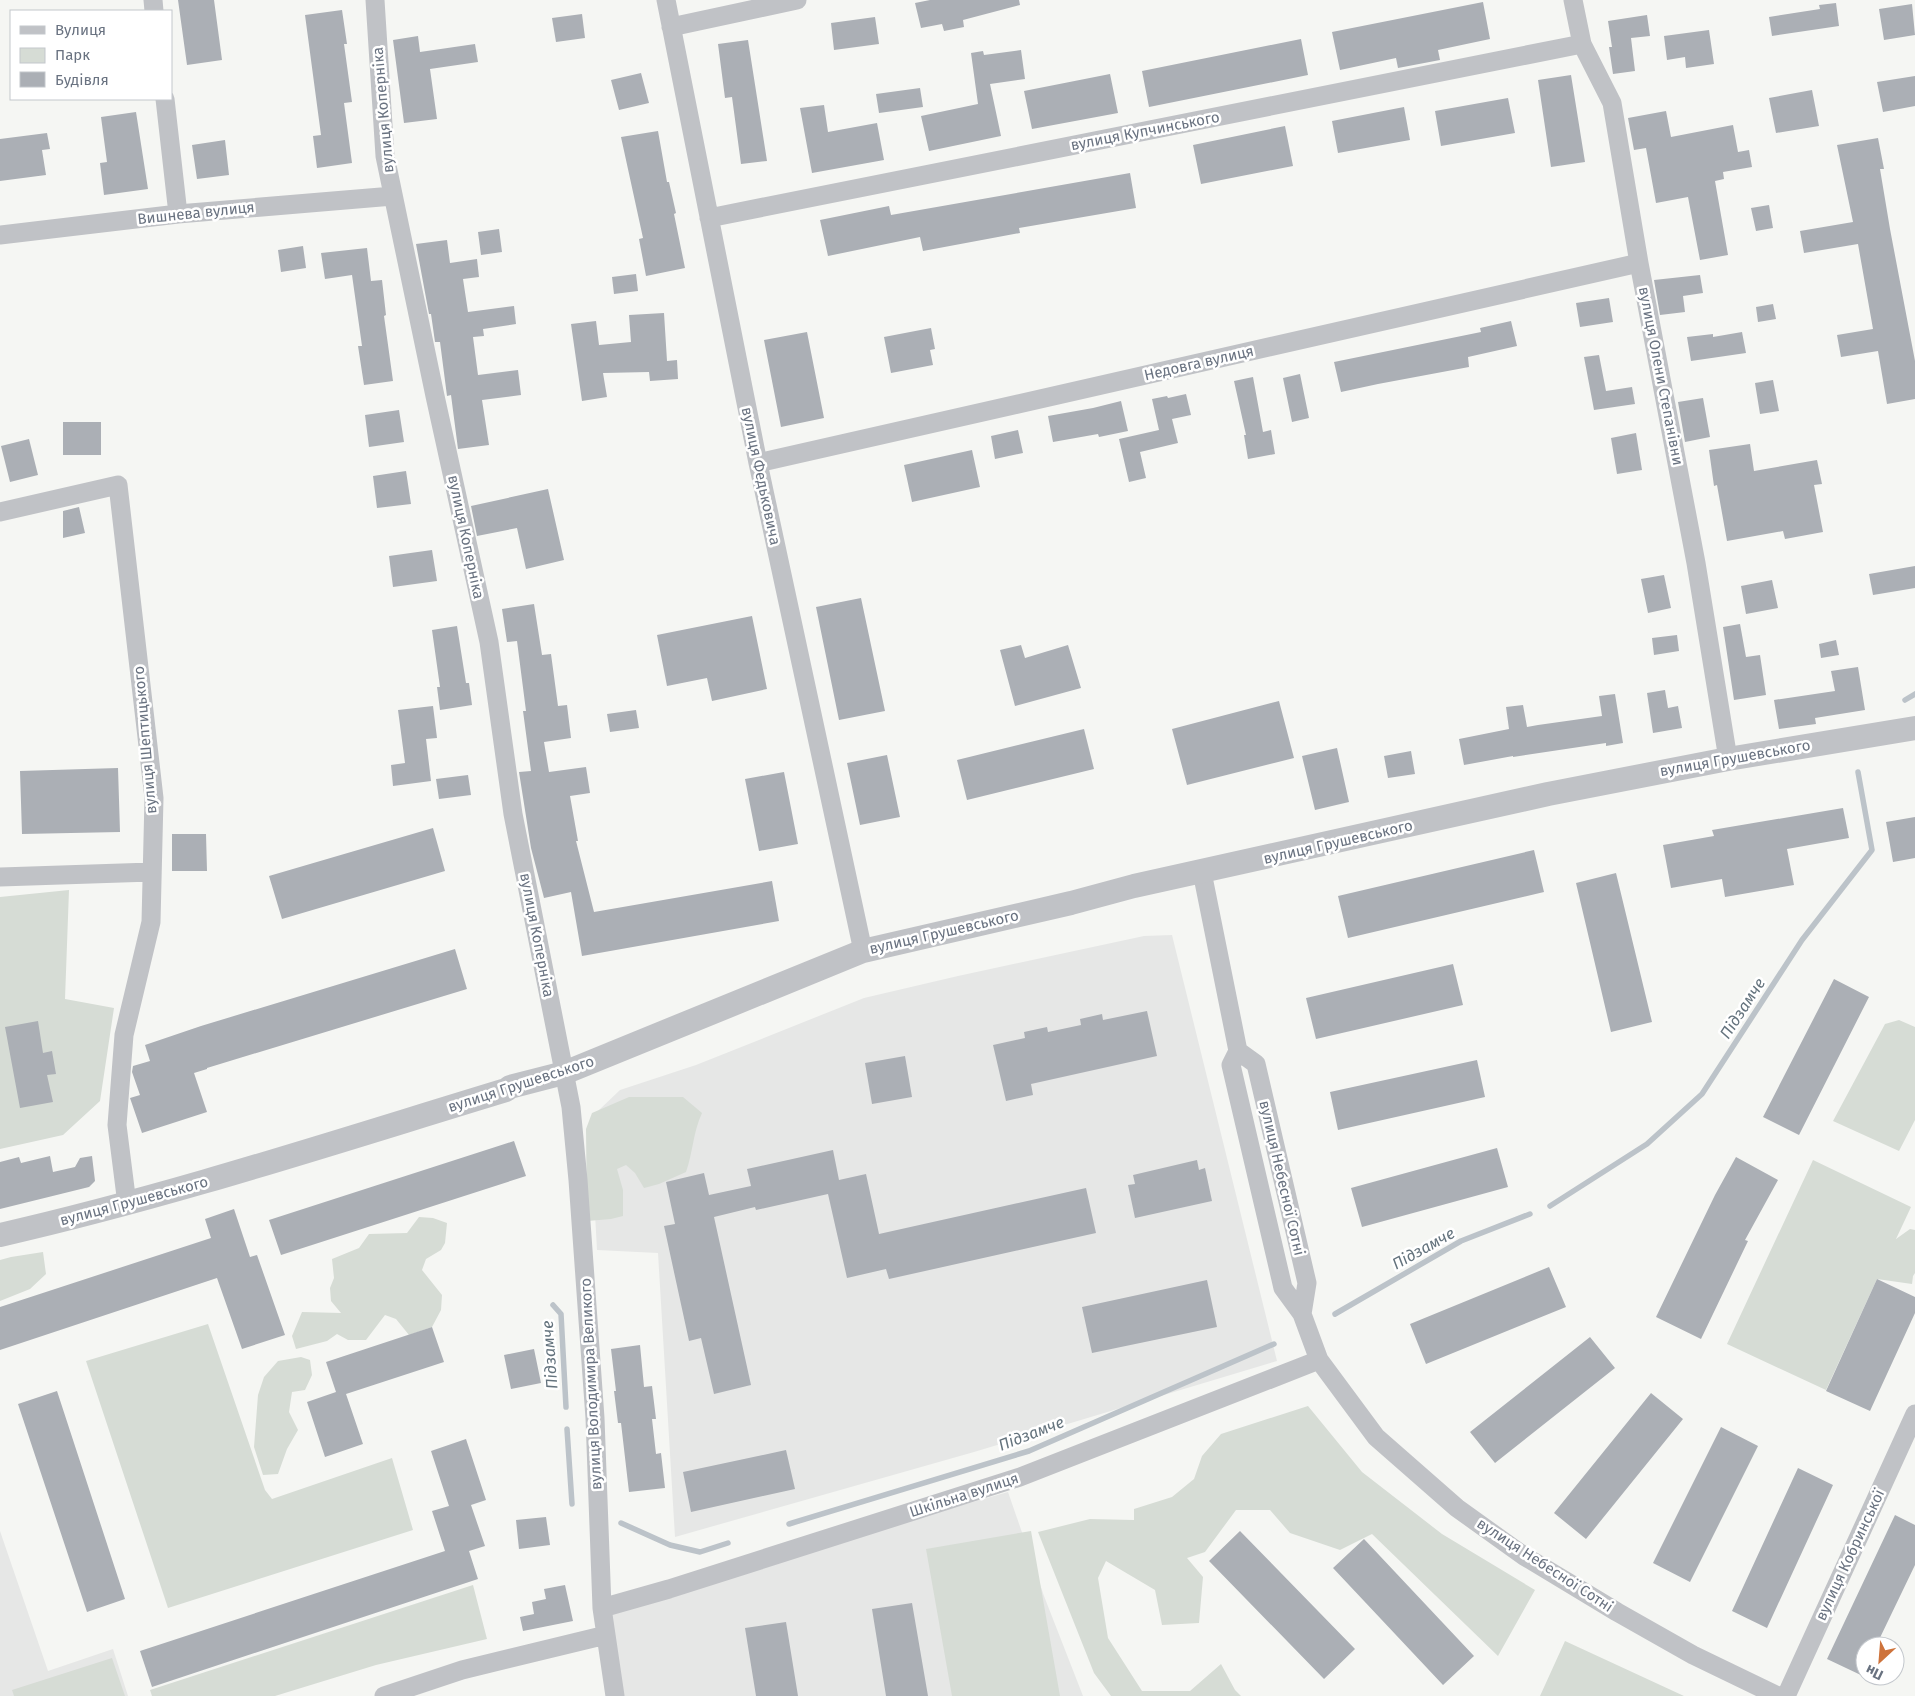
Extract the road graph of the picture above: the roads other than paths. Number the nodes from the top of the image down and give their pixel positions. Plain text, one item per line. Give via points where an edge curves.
1 (375, 0) edge
2 (666, 0) edge
3 (797, 0) edge
4 (1573, 0) edge
5 (671, 27) junction
6 (1582, 44) junction
7 (165, 100) edge
8 (393, 196) junction
9 (178, 214) junction
10 (709, 218) junction
11 (0, 235) edge
12 (1639, 263) junction
13 (758, 463) junction
14 (0, 512) edge
15 (1915, 728) edge
16 (1728, 759) junction
17 (152, 872) junction
18 (1202, 872) junction
19 (0, 877) edge
20 (863, 951) junction
21 (564, 1073) junction
22 (127, 1204) junction
23 (0, 1235) edge
24 (1319, 1360) junction
25 (1915, 1414) edge
26 (602, 1608) junction
27 (606, 1635) junction
28 (384, 1696) edge
29 (615, 1696) edge
30 (1778, 1696) edge
31 (1786, 1696) edge

1 - 8 street, вулиця Коперніка via 385,156
2 - 5 street, вулиця Федьковича
3 - 5 street
4 - 6 street, вулиця Олени Степанівни
5 - 10 street, вулиця Федьковича
6 - 10 street, вулиця Купчинського
6 - 12 street, вулиця Олени Степанівни via 1612,103
7 - 9 street
8 - 9 street, Вишнева вулиця
8 - 21 street, вулиця Коперніка via 489,642 513,814
9 - 11 street, Вишнева вулиця
10 - 13 street, вулиця Федьковича
12 - 13 street, Недовга вулиця
12 - 16 street, вулиця Олени Степанівни via 1696,563
13 - 20 street, вулиця Федьковича
14 - 17 street, вулиця Шептицького via 118,484 154,798
15 - 16 street, вулиця Грушевського
16 - 18 street, вулиця Грушевського via 1548,794
17 - 19 street
17 - 22 street, вулиця Шептицького via 151,922 124,1035 118,1125
18 - 20 street, вулиця Грушевського
18 - 24 street, вулиця Небесної Сотні via 1238,1051 1232,1065 1283,1288 1302,1314
20 - 21 street, вулиця Грушевського
21 - 22 street, вулиця Грушевського
21 - 26 street, вулиця Володимира Великого via 571,1107 578,1180 595,1418
22 - 23 street, вулиця Грушевського
24 - 26 street, Шкільна вулиця via 1020,1478
24 - 30 street, вулиця Небесної Сотні via 1376,1437 1458,1508 1524,1556 1617,1612 1693,1655
25 - 31 street, вулиця Кобринської
26 - 27 street, вулиця Володимира Великого
27 - 28 street via 462,1670
27 - 29 street, вулиця Володимира Великого

